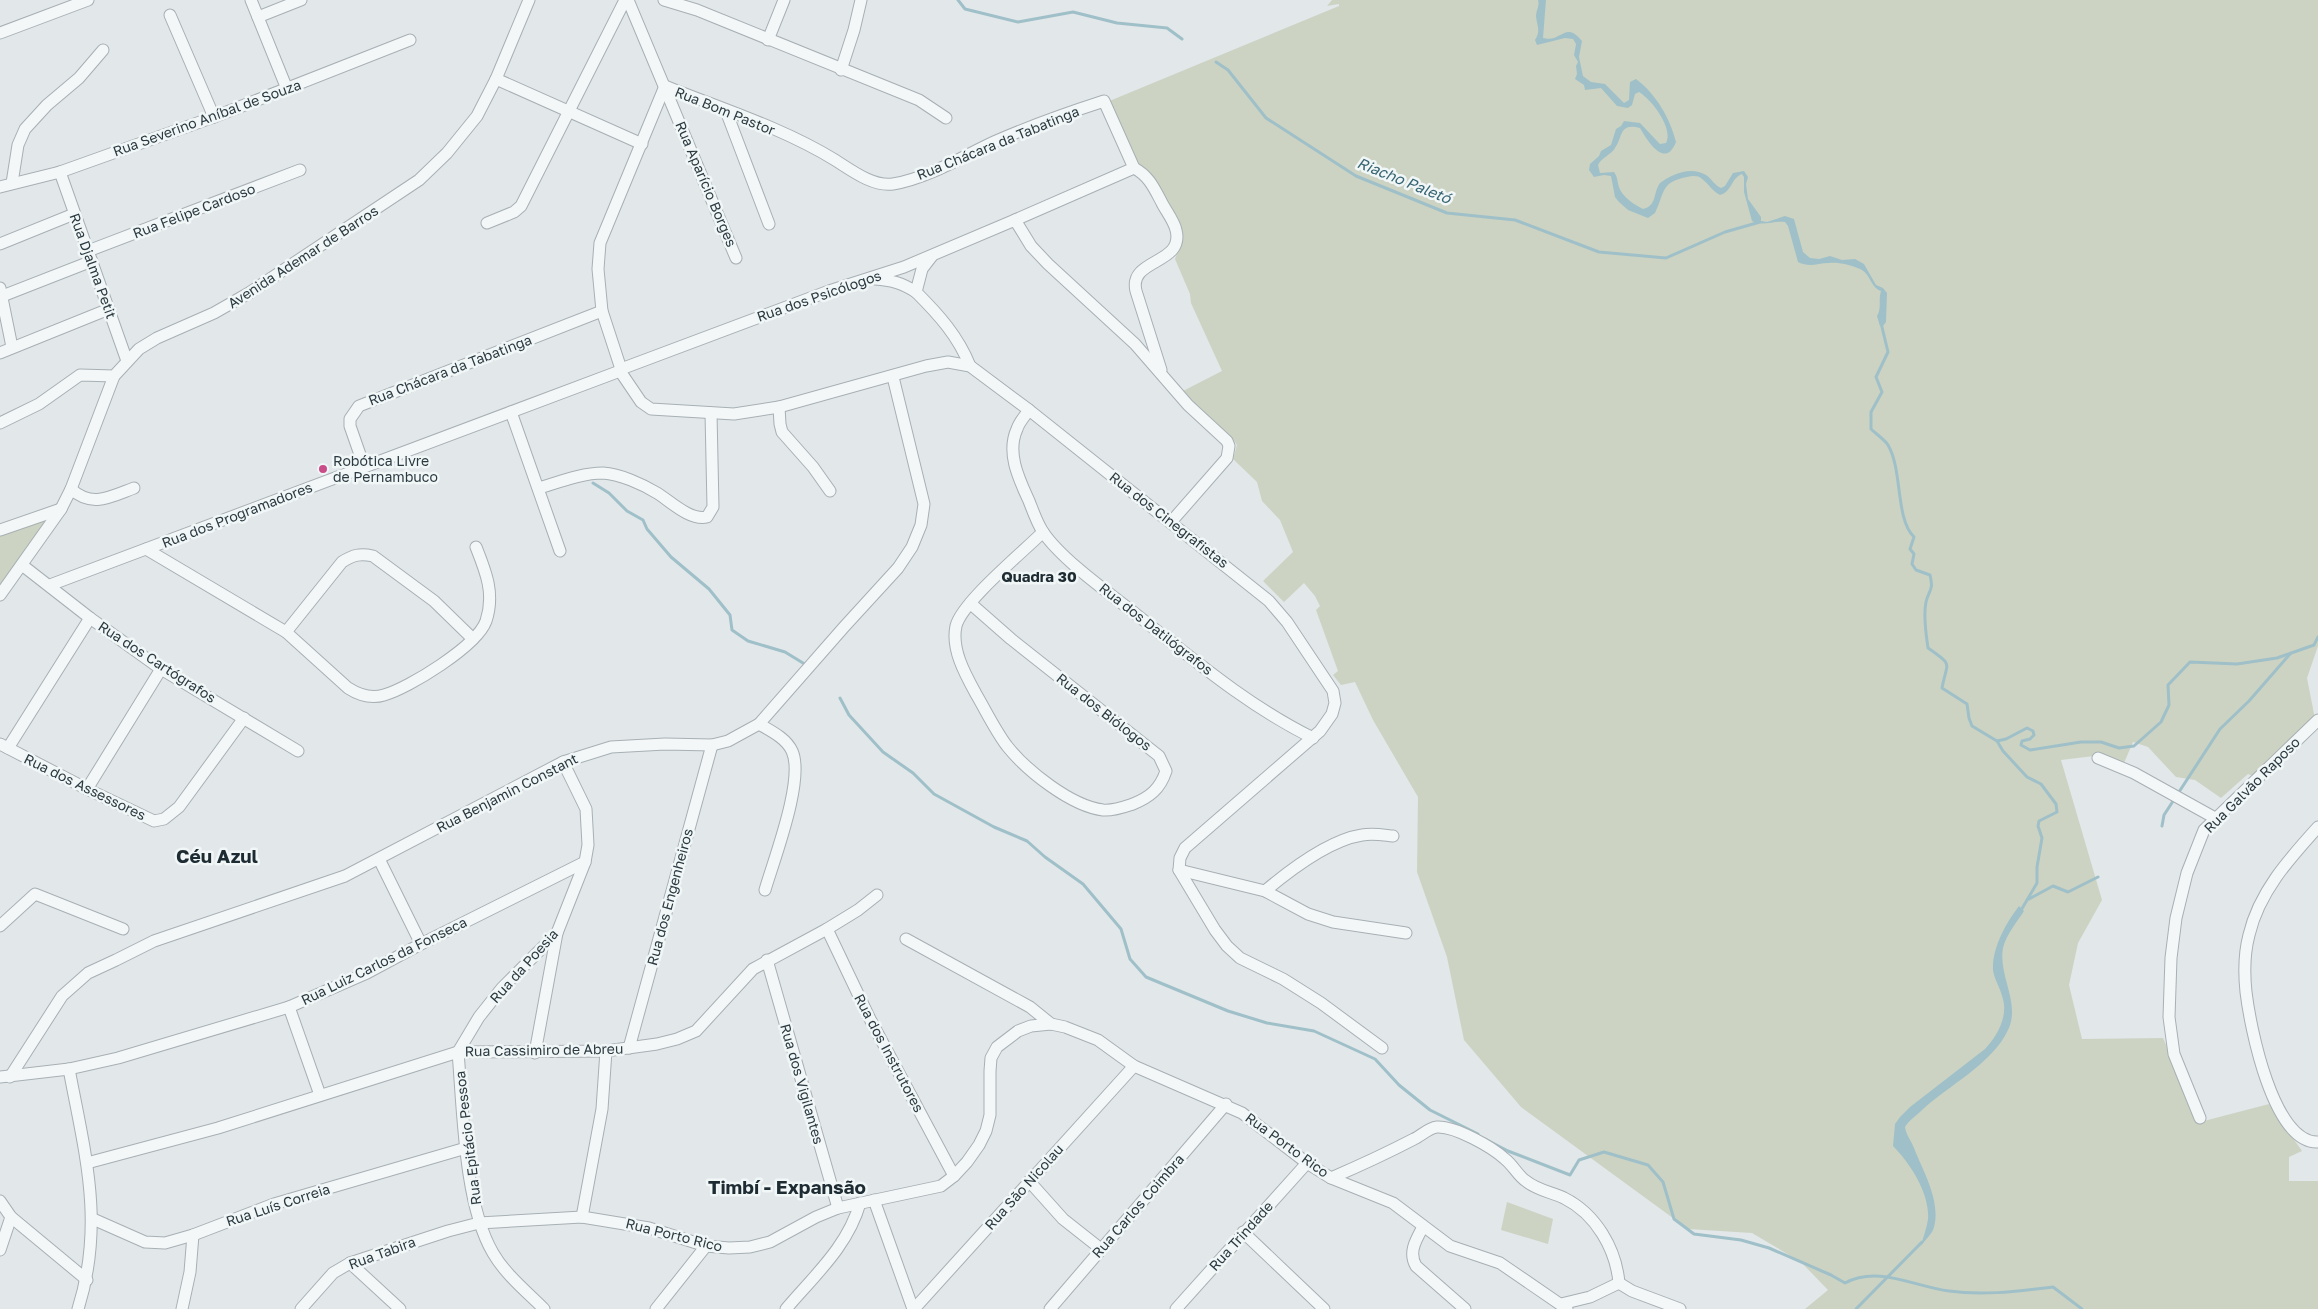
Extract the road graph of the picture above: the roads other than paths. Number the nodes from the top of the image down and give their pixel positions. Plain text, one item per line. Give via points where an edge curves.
1 (88, 0) edge
2 (251, 0) edge
3 (300, 0) edge
4 (530, 0) edge
5 (626, 0) edge
6 (664, 0) edge
7 (784, 0) edge
8 (860, 0) edge
9 (699, 5) edge
10 (170, 15) dead end
11 (258, 17) junction
12 (0, 32) edge
13 (410, 40) dead end
14 (768, 40) junction
15 (103, 50) dead end
16 (841, 70) junction
17 (496, 79) junction
18 (665, 86) junction
19 (287, 89) junction
20 (569, 110) junction
21 (726, 111) junction
22 (214, 118) junction
23 (946, 118) dead end
24 (642, 144) junction
25 (1134, 168) junction
26 (300, 170) dead end
27 (60, 172) junction
28 (12, 183) junction
29 (892, 185) joint
30 (0, 187) edge
31 (74, 214) junction
32 (1016, 220) junction
33 (487, 223) dead end
34 (769, 224) dead end
35 (0, 244) edge
36 (934, 254) junction
37 (90, 256) junction
38 (736, 258) dead end
39 (870, 279) junction
40 (916, 292) junction
41 (1, 294) edge
42 (109, 309) junction
43 (602, 311) junction
44 (12, 347) junction
45 (0, 353) edge
46 (126, 361) junction
47 (970, 366) junction
48 (620, 370) junction
49 (1163, 374) junction
50 (114, 376) junction
51 (893, 377) junction
52 (779, 407) junction
53 (1029, 410) junction
54 (511, 412) junction
55 (711, 413) junction
56 (0, 423) edge
57 (364, 466) junction
58 (134, 488) dead end
59 (540, 488) junction
60 (71, 489) junction
61 (830, 491) dead end
62 (61, 509) junction
63 (1171, 522) junction
64 (0, 530) edge
65 (1043, 532) junction
66 (476, 547) dead end
67 (146, 549) junction
68 (560, 551) dead end
69 (22, 565) junction
70 (50, 585) junction
71 (0, 595) edge
72 (970, 603) junction
73 (90, 618) junction
74 (286, 632) junction
75 (473, 639) junction
76 (162, 669) junction
77 (244, 718) junction
78 (2318, 720) edge
79 (759, 724) junction
80 (1313, 738) junction
81 (712, 745) junction
82 (4, 746) edge
83 (298, 751) dead end
84 (2098, 758) dead end
85 (563, 762) junction
86 (86, 789) junction
87 (2215, 818) junction
88 (2318, 827) edge
89 (1394, 836) dead end
90 (379, 859) junction
91 (585, 862) junction
92 (1179, 870) junction
93 (765, 890) dead end
94 (1264, 891) junction
95 (877, 895) dead end
96 (0, 926) edge
97 (123, 928) dead end
98 (827, 929) junction
99 (557, 933) junction
100 (1406, 933) dead end
101 (906, 939) dead end
102 (421, 944) junction
103 (768, 960) junction
104 (289, 1007) junction
105 (1051, 1024) junction
106 (629, 1048) junction
107 (1382, 1048) dead end
108 (606, 1050) junction
109 (458, 1052) junction
110 (535, 1053) junction
111 (1134, 1066) junction
112 (69, 1069) junction
113 (5, 1077) edge
114 (320, 1095) junction
115 (1226, 1104) junction
116 (2200, 1118) dead end
117 (2318, 1142) edge
118 (466, 1148) junction
119 (87, 1163) junction
120 (1307, 1163) junction
121 (954, 1176) junction
122 (1331, 1178) junction
123 (1029, 1181) junction
124 (874, 1200) junction
125 (0, 1201) edge
126 (860, 1203) junction
127 (838, 1208) junction
128 (11, 1217) junction
129 (582, 1217) junction
130 (93, 1219) junction
131 (479, 1223) junction
132 (1424, 1227) junction
133 (1244, 1232) junction
134 (193, 1235) junction
135 (706, 1246) junction
136 (1101, 1249) junction
137 (0, 1250) edge
138 (350, 1263) junction
139 (87, 1280) junction
140 (1619, 1284) junction
141 (1564, 1307) edge
142 (78, 1309) edge
143 (182, 1309) edge
144 (301, 1309) edge
145 (400, 1309) edge
146 (544, 1309) edge
147 (656, 1309) edge
148 (786, 1309) edge
149 (914, 1309) edge
150 (1050, 1309) edge
151 (1176, 1309) edge
152 (1324, 1309) edge
153 (1465, 1309) edge
154 (1680, 1309) edge

1 - 12 street
2 - 11 street
3 - 11 street
4 - 17 street, Avenida Ademar de Barros
5 - 18 street, Rua Aparício Borges
5 - 20 street
6 - 9 street
7 - 14 street
8 - 16 street
9 - 14 street
10 - 22 street
11 - 19 street
13 - 19 street, Rua Severino Aníbal de Souza
14 - 16 street
15 - 28 street via 79,78 25,129 18,145
16 - 23 street via 919,100
17 - 20 street
17 - 46 street, Avenida Ademar de Barros via 477,116 447,153 419,180 249,293 214,313 157,338
18 - 21 street, Rua Bom Pastor
18 - 24 street, Rua Bom Pastor
18 - 38 street, Rua Aparício Borges
19 - 22 street, Rua Severino Aníbal de Souza
20 - 24 street
20 - 33 street via 522,206
21 - 29 street, Rua Bom Pastor via 808,146 858,174
21 - 34 street
22 - 27 street, Rua Severino Aníbal de Souza
24 - 43 street, Rua Bom Pastor via 600,243 598,269
25 - 29 street, Rua Chácara da Tabatinga via 1104,101 1038,124 957,161
25 - 32 street, Rua dos Psicólogos
25 - 49 street via 1151,182 1176,230 1176,244 1169,254 1141,269 1135,280
26 - 37 street, Rua Felipe Cardoso
27 - 28 street, Rua Severino Aníbal de Souza
27 - 31 street, Rua Djalma Petit
28 - 30 street, Rua Severino Aníbal de Souza
31 - 35 street
31 - 37 street, Rua Djalma Petit
32 - 36 street, Rua dos Psicólogos
32 - 49 street via 1031,246 1048,264 1100,310
36 - 39 street, Rua dos Psicólogos
36 - 40 street via 922,269
37 - 41 street, Rua Felipe Cardoso
37 - 42 street, Rua Djalma Petit
39 - 40 street via 903,284
39 - 48 street, Rua dos Psicólogos via 829,291
40 - 47 street via 955,335
41 - 44 street
42 - 44 street
42 - 46 street, Rua Djalma Petit
43 - 48 street, Rua dos Cinegrafistas
43 - 57 street, Rua Chácara da Tabatinga via 359,406 350,419 350,426
44 - 45 street
46 - 50 street, Avenida Ademar de Barros
47 - 51 street, Rua dos Cinegrafistas via 948,362
47 - 53 street, Rua dos Cinegrafistas
48 - 54 street, Rua dos Programadores
48 - 55 street, Rua dos Cinegrafistas via 641,402 652,409
49 - 63 street via 1188,405 1229,446 1228,458
50 - 56 street via 80,375 26,412
50 - 60 street, Avenida Ademar de Barros
51 - 52 street, Rua dos Cinegrafistas
51 - 79 street, Rua Benjamin Constant via 924,504 921,526 898,568
52 - 55 street, Rua dos Cinegrafistas via 754,412
52 - 61 street via 782,432
53 - 63 street, Rua dos Cinegrafistas
53 - 65 street, Rua dos Datilógrafos via 1017,428 1014,460
54 - 57 street, Rua dos Programadores
54 - 59 street
55 - 59 street via 713,508 707,517 694,515 631,480 603,473
57 - 67 street, Rua dos Programadores
58 - 60 street via 88,500
59 - 68 street
60 - 62 street, Avenida Ademar de Barros
62 - 64 street
62 - 69 street, Avenida Ademar de Barros
63 - 80 street, Rua dos Cinegrafistas via 1275,608 1314,660 1333,690 1335,703 1326,724
65 - 72 street, Rua dos Biólogos
65 - 80 street, Rua dos Datilógrafos via 1095,582 1235,690 1275,719
66 - 75 street via 489,581 490,598 485,624
67 - 70 street, Rua dos Programadores
67 - 74 street
69 - 70 street, Rua dos Cartógrafos
69 - 71 street, Avenida Ademar de Barros
70 - 73 street, Rua dos Cartógrafos
72 - 72 street, Rua dos Biólogos via 1159,756 1166,771 1156,790 1143,800 1122,808 1104,810 1081,804 1026,767 990,719 960,662 955,642 956,625
73 - 76 street, Rua dos Cartógrafos
73 - 82 street
74 - 75 street via 348,688 370,697 384,695 415,681
74 - 75 street via 342,562 353,555 373,556 434,601
76 - 77 street, Rua dos Cartógrafos
76 - 86 street
77 - 83 street, Rua dos Cartógrafos
77 - 86 street, Rua dos Assessores via 179,807 164,819 154,820
78 - 87 street, Rua Galvão Raposo
79 - 81 street, Rua Benjamin Constant via 728,741
79 - 93 street via 784,739 792,750 796,765 788,811
80 - 92 street via 1185,848
81 - 85 street, Rua Benjamin Constant via 611,747
81 - 106 street, Rua dos Engenheiros
82 - 86 street, Rua dos Assessores
84 - 87 street via 2134,773
85 - 90 street, Rua Benjamin Constant
85 - 91 street, Rua da Poesia via 586,809 588,845
87 - 116 street, Rua Galvão Raposo via 2204,830 2187,873 2176,918 2168,997 2174,1054
88 - 117 street via 2284,866 2260,903 2245,956 2252,1027 2260,1060 2279,1110 2300,1136
89 - 94 street via 1350,837 1292,869
90 - 102 street
90 - 113 street, Rua Benjamin Constant via 315,887 154,942 88,973 62,996
91 - 99 street, Rua da Poesia
91 - 102 street, Rua Luiz Carlos da Fonseca
92 - 94 street
92 - 107 street via 1214,930 1240,958 1298,989
94 - 100 street via 1294,908 1333,922
95 - 98 street, Rua Cassimiro de Abreu
96 - 97 street via 35,894
98 - 103 street, Rua Cassimiro de Abreu
98 - 121 street, Rua dos Instrutores via 870,1019
99 - 109 street, Rua da Poesia via 502,988 479,1017
99 - 110 street
101 - 105 street, Rua Porto Rico via 1030,1007
102 - 104 street, Rua Luiz Carlos da Fonseca via 339,987
103 - 106 street, Rua Cassimiro de Abreu via 741,980 696,1031 657,1044
103 - 127 street, Rua dos Vigilantes
104 - 112 street, Rua Luiz Carlos da Fonseca via 118,1058
104 - 114 street
105 - 111 street, Rua Porto Rico via 1098,1040
105 - 121 street, Rua Porto Rico via 1018,1031 997,1047 991,1058 990,1115 986,1131
106 - 108 street, Rua Cassimiro de Abreu
108 - 110 street, Rua Cassimiro de Abreu
108 - 129 street via 602,1109
109 - 110 street, Rua Cassimiro de Abreu
109 - 114 street, Rua Cassimiro de Abreu
109 - 118 street, Rua Epitácio Pessoa
111 - 115 street, Rua Porto Rico
111 - 123 street, Rua São Nicolau
112 - 113 street, Rua Luiz Carlos da Fonseca
112 - 119 street
114 - 119 street, Rua Cassimiro de Abreu via 218,1128
115 - 120 street, Rua Porto Rico via 1258,1123
115 - 136 street, Rua Carlos Coimbra
118 - 131 street, Rua Epitácio Pessoa
118 - 134 street, Rua Luís Correia via 274,1204
119 - 130 street
120 - 122 street, Rua Porto Rico
120 - 133 street, Rua Trindade
121 - 124 street, Rua Porto Rico via 941,1186
122 - 132 street, Rua Porto Rico via 1394,1203
122 - 140 street via 1417,1138 1431,1128 1456,1131 1505,1159 1524,1181 1564,1198 1588,1216 1611,1247 1618,1267
123 - 136 street via 1063,1219
123 - 149 street, Rua São Nicolau
124 - 126 street, Rua Porto Rico
124 - 149 street
125 - 128 street
126 - 127 street, Rua Porto Rico
126 - 148 street via 855,1220 840,1246
127 - 135 street, Rua Porto Rico via 770,1242 743,1248
128 - 137 street
128 - 139 street
129 - 131 street, Rua Porto Rico
129 - 135 street, Rua Porto Rico via 649,1228
130 - 134 street, Rua Luís Correia via 145,1242 165,1243
130 - 139 street
131 - 138 street, Rua Tabira
131 - 146 street, Rua Epitácio Pessoa via 493,1254
132 - 141 street, Rua Porto Rico via 1450,1246 1500,1263
132 - 153 street via 1411,1258
133 - 151 street, Rua Trindade
133 - 152 street
134 - 143 street
135 - 147 street
136 - 150 street, Rua Carlos Coimbra
138 - 144 street, Rua Tabira via 333,1273
138 - 145 street
139 - 142 street
140 - 141 street
140 - 154 street

